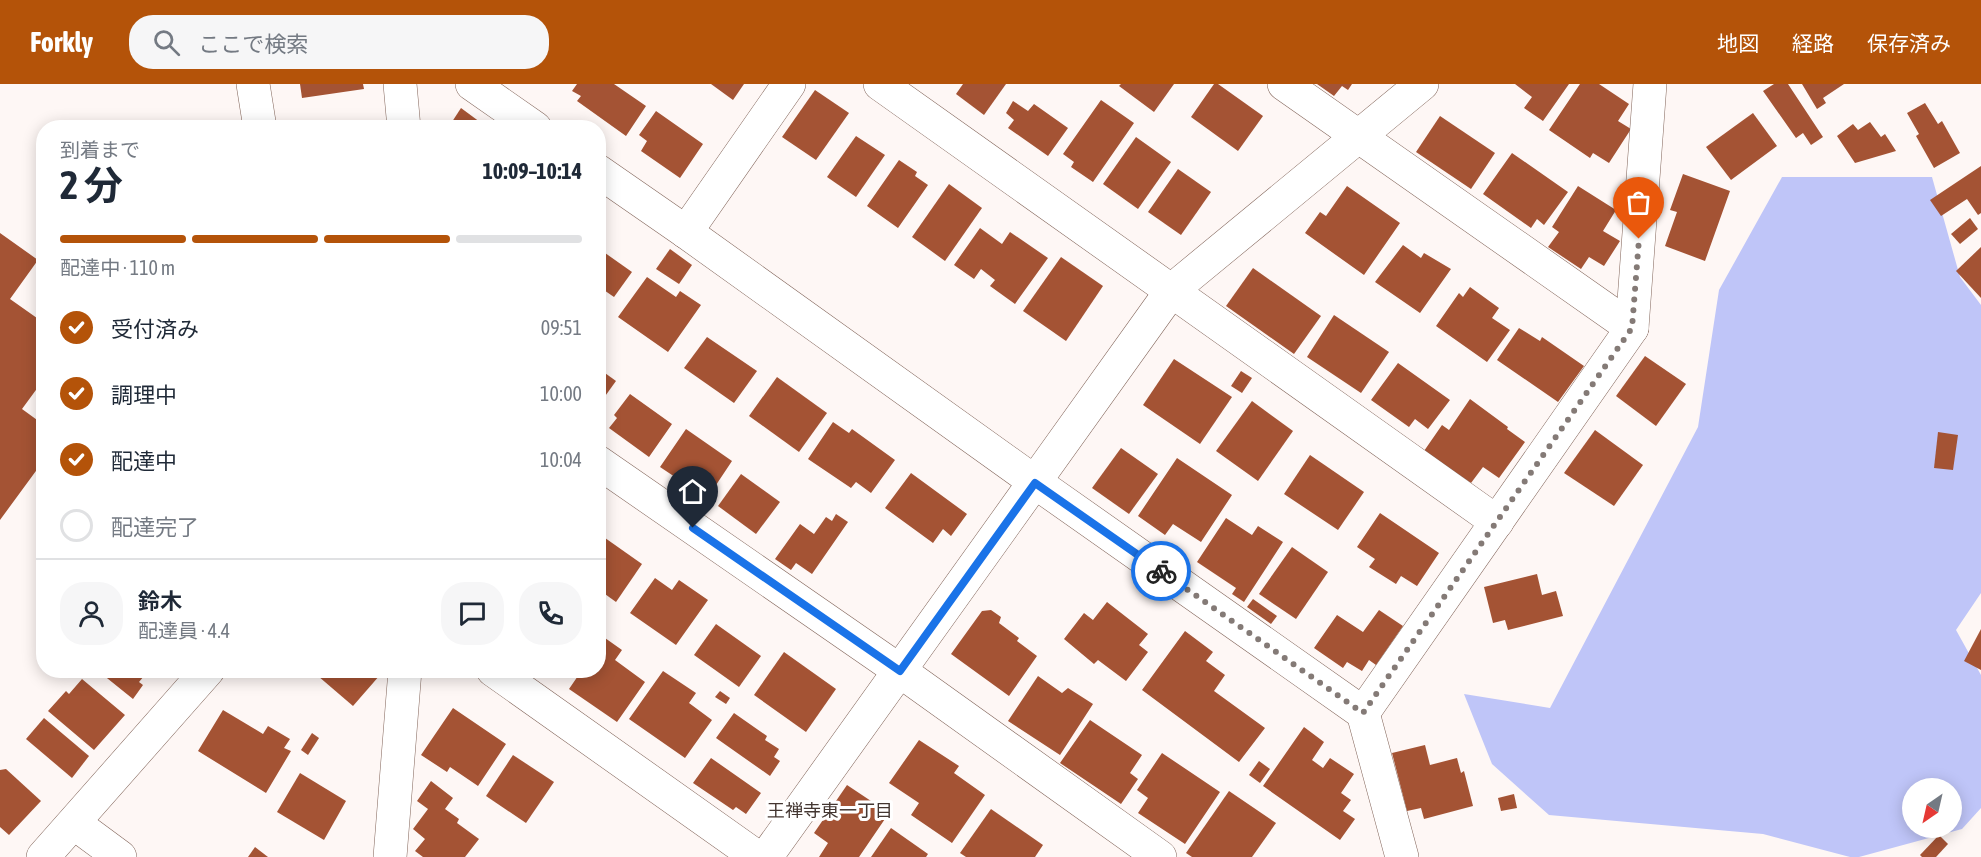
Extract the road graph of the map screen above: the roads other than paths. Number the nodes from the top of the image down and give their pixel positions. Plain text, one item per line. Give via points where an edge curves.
1 (253, 84) edge
2 (400, 84) edge
3 (472, 84) edge
4 (789, 84) edge
5 (880, 84) edge
6 (1284, 84) edge
7 (1422, 84) edge
8 (1650, 84) edge
9 (259, 120) edge
10 (403, 120) edge
11 (524, 120) edge
12 (1359, 136) junction
13 (606, 176) edge
14 (687, 232) junction
15 (1173, 290) junction
16 (1632, 328) junction
17 (606, 468) edge
18 (1035, 483) junction
19 (1497, 522) junction
20 (900, 671) junction
21 (201, 678) edge
22 (404, 678) edge
23 (504, 678) edge
24 (1363, 713) junction
25 (74, 823) junction
26 (43, 857) edge
27 (120, 857) edge
28 (390, 857) edge
29 (757, 857) edge
30 (766, 857) edge
31 (1160, 857) edge
32 (1402, 857) edge

1 - 9 street
2 - 10 street
3 - 11 street
4 - 14 street
5 - 15 street
6 - 12 street
7 - 12 street
8 - 16 street
12 - 15 street
12 - 16 street
13 - 14 street
14 - 18 street
15 - 18 street
15 - 19 street
16 - 19 street
17 - 20 street
18 - 20 street
18 - 24 street
19 - 24 street
20 - 30 street
20 - 31 street
21 - 25 street
22 - 28 street
23 - 29 street
24 - 32 street
25 - 26 street
25 - 27 street

